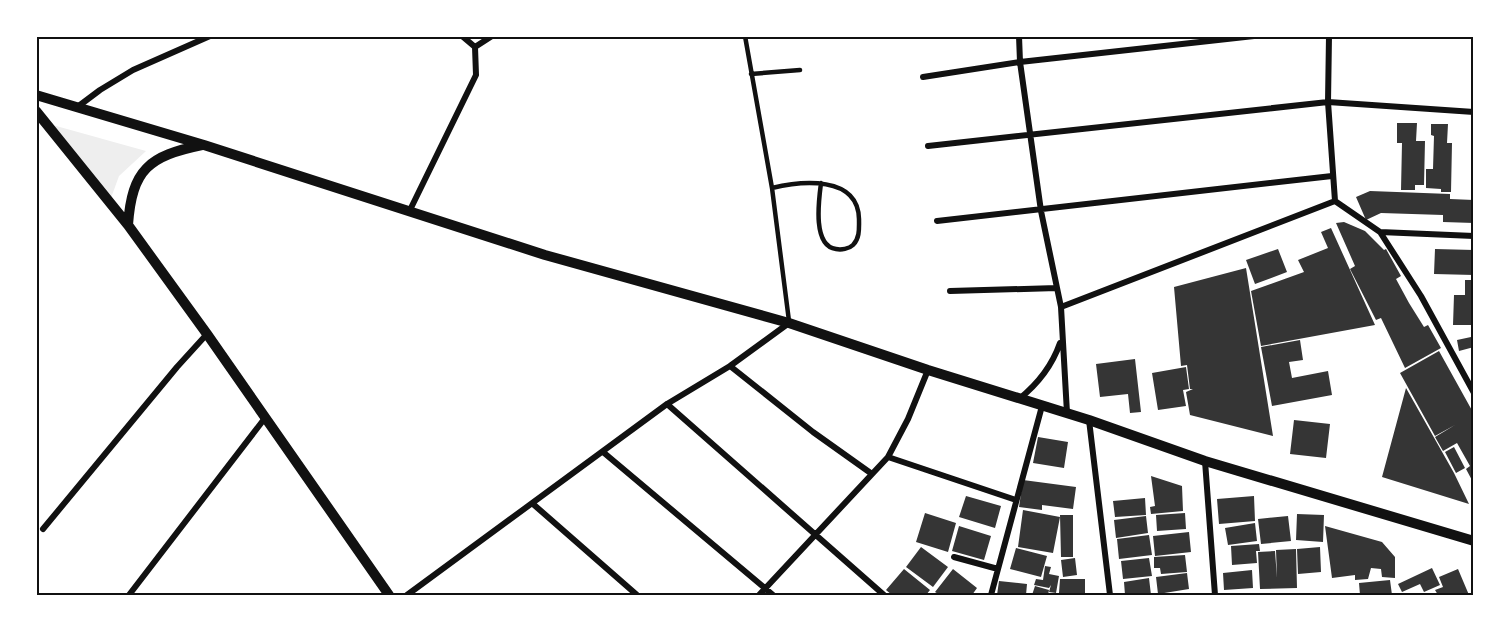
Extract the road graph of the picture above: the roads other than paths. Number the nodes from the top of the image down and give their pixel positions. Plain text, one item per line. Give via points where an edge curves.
1 (210, 36) edge
2 (462, 36) edge
3 (492, 36) edge
4 (745, 36) edge
5 (1019, 36) edge
6 (1254, 36) edge
7 (1329, 36) edge
8 (475, 47) junction
9 (1020, 62) junction
10 (800, 69) dead end
11 (751, 74) junction
12 (923, 77) dead end
13 (36, 95) edge
14 (1328, 102) junction
15 (76, 108) junction
16 (36, 111) edge
17 (1474, 112) edge
18 (1031, 135) junction
19 (204, 145) junction
20 (928, 146) dead end
21 (1332, 176) junction
22 (821, 183) junction
23 (772, 188) junction
24 (1335, 201) junction
25 (1041, 211) junction
26 (409, 212) junction
27 (937, 221) dead end
28 (128, 225) junction
29 (1380, 232) junction
30 (1474, 236) edge
31 (1057, 288) junction
32 (950, 291) dead end
33 (1061, 307) junction
34 (789, 323) junction
35 (207, 334) junction
36 (1061, 339) junction
37 (730, 366) junction
38 (928, 370) junction
39 (1474, 393) edge
40 (1019, 399) junction
41 (667, 404) junction
42 (1042, 406) junction
43 (1067, 413) junction
44 (266, 418) junction
45 (1089, 420) junction
46 (603, 452) junction
47 (888, 457) junction
48 (1205, 460) junction
49 (872, 474) junction
50 (1017, 500) junction
51 (532, 504) junction
52 (43, 529) dead end
53 (813, 534) junction
54 (1474, 541) edge
55 (954, 556) dead end
56 (998, 569) junction
57 (765, 588) junction
58 (129, 595) edge
59 (389, 595) edge
60 (407, 595) edge
61 (637, 595) edge
62 (759, 595) edge
63 (773, 595) edge
64 (884, 595) edge
65 (991, 595) edge
66 (1110, 595) edge
67 (1215, 595) edge

1 - 15 street via 133,70
2 - 8 street
3 - 8 street
4 - 11 lane
5 - 9 street
6 - 9 street
7 - 14 street
8 - 26 street via 476,75
9 - 12 street
9 - 18 street
10 - 11 lane
11 - 23 lane
13 - 15 street
14 - 17 street
14 - 18 street
14 - 21 street
15 - 19 street
16 - 28 street
18 - 20 street
18 - 25 street
19 - 26 street
19 - 28 street via 172,151 154,161 132,191
21 - 24 street
21 - 25 street
22 - 22 lane via 847,192 852,199 859,215 859,235 852,246 833,249 823,240 818,213
22 - 23 lane via 791,183
23 - 34 lane
24 - 29 street
24 - 33 street
25 - 27 street
25 - 31 street
26 - 34 street via 545,255
28 - 35 street
29 - 30 street
29 - 39 street via 1421,296
31 - 32 street
31 - 33 street
33 - 36 street
34 - 37 street
34 - 38 street
35 - 44 street
35 - 52 street
36 - 40 street via 1053,361 1033,388
36 - 43 street
37 - 41 street
37 - 49 street
38 - 40 street
38 - 47 street
40 - 42 street
41 - 46 street
41 - 53 street
42 - 43 street
42 - 50 street
43 - 45 street
44 - 58 street
44 - 59 street
45 - 48 street
45 - 66 street
46 - 51 street
46 - 57 street
47 - 49 street
47 - 50 street
48 - 54 street
48 - 67 street
49 - 53 street
50 - 56 street
51 - 60 street
51 - 61 street
53 - 57 street
53 - 64 street
55 - 56 street
56 - 65 street
57 - 62 street
57 - 63 street

